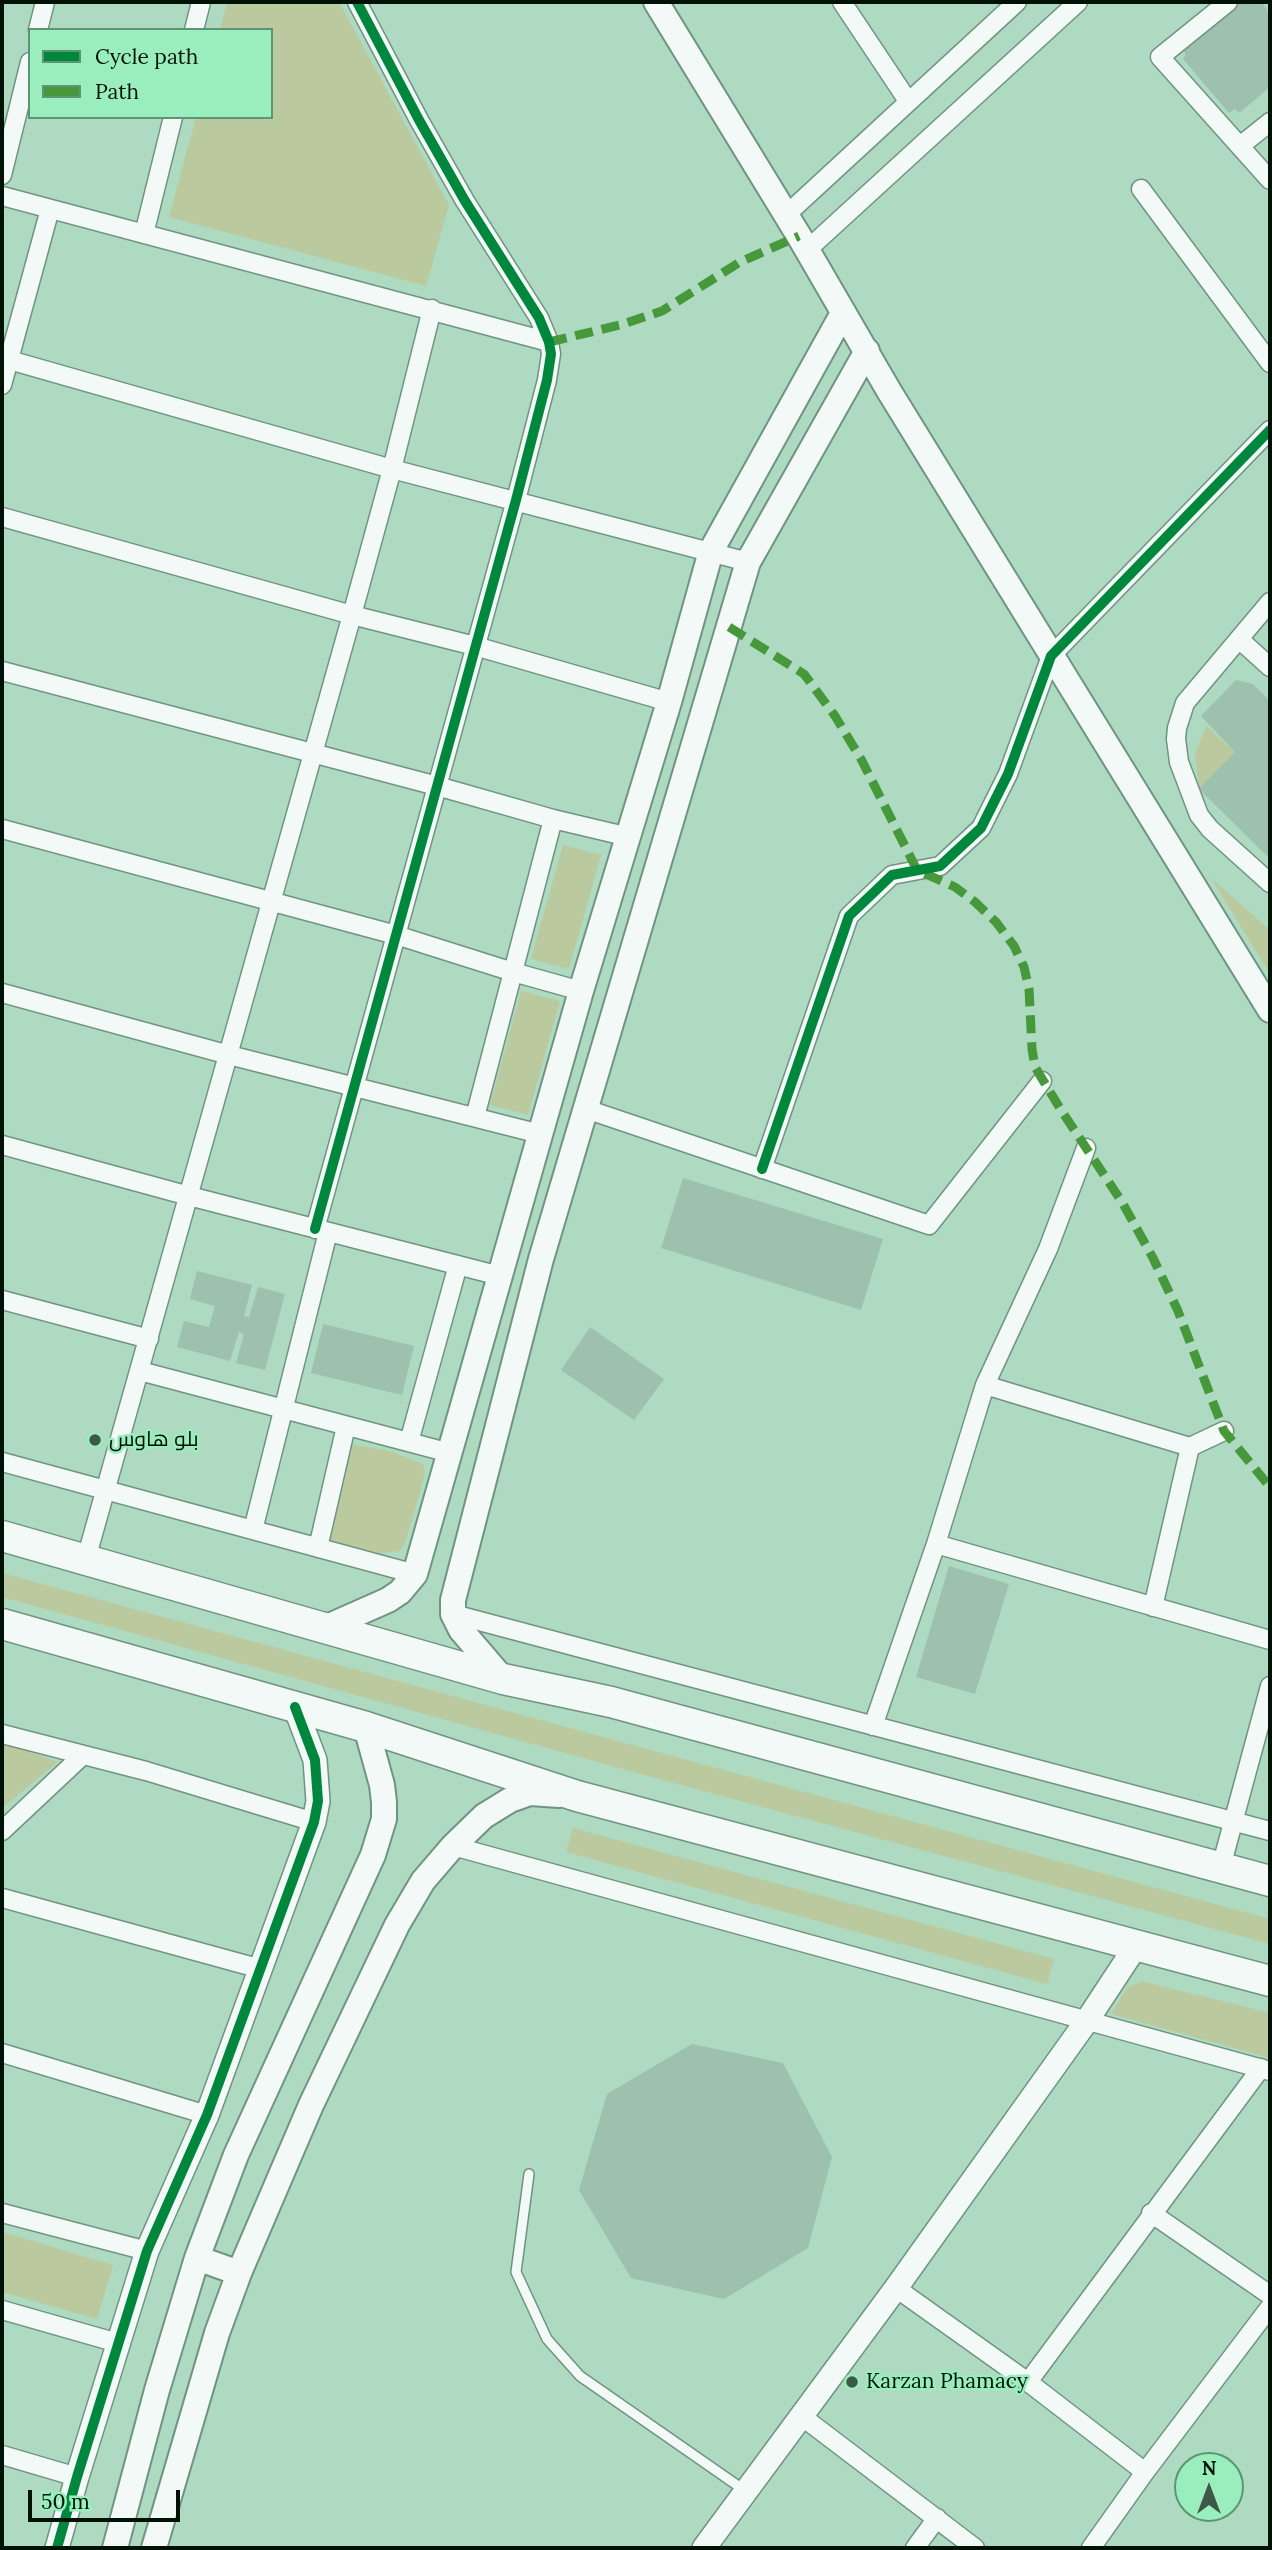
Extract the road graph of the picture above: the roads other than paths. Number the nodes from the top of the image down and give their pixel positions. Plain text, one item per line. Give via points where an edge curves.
1 (45, 2) edge
2 (201, 2) edge
3 (357, 2) edge
4 (656, 2) edge
5 (842, 2) edge
6 (1017, 2) edge
7 (1078, 2) edge
8 (1228, 2) edge
9 (38, 28) edge
10 (194, 28) edge
11 (28, 70) edge
12 (908, 101) junction
13 (173, 119) edge
14 (1270, 122) edge
15 (1240, 146) junction
16 (2, 175) edge
17 (1270, 180) edge
18 (1141, 189) dead end
19 (2, 196) edge
20 (50, 209) junction
21 (786, 215) junction
22 (144, 234) junction
23 (807, 250) junction
24 (432, 309) junction
25 (844, 313) junction
26 (549, 342) junction
27 (867, 351) junction
28 (5, 359) edge
29 (1270, 363) edge
30 (2, 385) edge
31 (1270, 430) edge
32 (393, 469) junction
33 (516, 500) junction
34 (2, 517) edge
35 (711, 551) junction
36 (748, 562) junction
37 (1270, 602) edge
38 (352, 615) junction
39 (1239, 639) junction
40 (475, 646) junction
41 (1051, 656) junction
42 (1270, 667) edge
43 (2, 671) edge
44 (669, 702) junction
45 (313, 754) junction
46 (437, 786) junction
47 (553, 819) junction
48 (2, 829) edge
49 (629, 837) junction
50 (1270, 883) edge
51 (272, 901) junction
52 (396, 934) junction
53 (513, 972) junction
54 (581, 991) junction
55 (2, 993) edge
56 (1270, 1010) edge
57 (229, 1055) junction
58 (1042, 1081) dead end
59 (354, 1086) junction
60 (586, 1109) junction
61 (475, 1117) junction
62 (540, 1134) junction
63 (2, 1145) edge
64 (1086, 1148) dead end
65 (762, 1169) junction
66 (189, 1196) junction
67 (322, 1230) junction
68 (458, 1265) junction
69 (500, 1276) junction
70 (2, 1300) edge
71 (149, 1339) junction
72 (140, 1371) junction
73 (985, 1385) junction
74 (284, 1409) junction
75 (346, 1426) junction
76 (1224, 1431) dead end
77 (409, 1442) junction
78 (1190, 1447) junction
79 (450, 1453) junction
80 (2, 1462) edge
81 (104, 1490) junction
82 (253, 1531) junction
83 (2, 1536) edge
84 (936, 1544) junction
85 (318, 1548) junction
86 (86, 1559) junction
87 (415, 1574) junction
88 (1153, 1606) junction
89 (453, 1614) junction
90 (2, 1624) edge
91 (327, 1627) junction
92 (1270, 1640) edge
93 (503, 1679) junction
94 (1270, 1686) edge
95 (295, 1707) junction
96 (873, 1726) junction
97 (366, 1727) junction
98 (2, 1734) edge
99 (83, 1755) junction
100 (577, 1796) junction
101 (1233, 1821) junction
102 (314, 1822) junction
103 (2, 1831) edge
104 (1270, 1831) edge
105 (453, 1846) junction
106 (1221, 1867) junction
107 (1270, 1881) edge
108 (2, 1898) edge
109 (1136, 1946) junction
110 (261, 1969) junction
111 (1270, 1981) edge
112 (1086, 2022) junction
113 (2, 2053) edge
114 (1266, 2069) edge
115 (207, 2115) junction
116 (529, 2174) dead end
117 (2, 2213) edge
118 (1151, 2213) junction
119 (147, 2251) junction
120 (197, 2258) junction
121 (239, 2273) junction
122 (896, 2288) junction
123 (1270, 2295) edge
124 (1270, 2307) edge
125 (2, 2311) edge
126 (1265, 2327) edge
127 (118, 2343) junction
128 (1028, 2382) junction
129 (800, 2415) junction
130 (2, 2455) edge
131 (1145, 2472) junction
132 (76, 2477) junction
133 (745, 2491) junction
134 (937, 2518) junction
135 (57, 2548) edge
136 (115, 2548) edge
137 (154, 2548) edge
138 (704, 2548) edge
139 (915, 2548) edge
140 (975, 2548) edge
141 (1091, 2548) edge

1 - 9 street
2 - 10 street
3 - 26 street via 425,132 539,318
4 - 21 main road
5 - 12 street
6 - 12 street
7 - 23 street
8 - 15 street via 1160,57
11 - 16 street
12 - 21 street
13 - 22 street
14 - 15 street
15 - 17 street
18 - 29 street
19 - 20 street
20 - 22 street
20 - 28 street
21 - 23 main road
22 - 24 street
23 - 25 main road
24 - 26 street
24 - 32 street
25 - 27 main road
25 - 35 main road
26 - 33 street via 550,368
27 - 36 main road
27 - 41 main road
28 - 30 street
28 - 32 street
31 - 41 street
32 - 33 street
32 - 38 street
33 - 35 street
33 - 40 street
34 - 38 street
35 - 36 street
35 - 44 main road
36 - 60 main road
37 - 39 street
38 - 40 street
38 - 45 street
39 - 42 street
39 - 50 street via 1185,703 1177,728 1177,751 1199,814
40 - 44 street
40 - 46 street
41 - 56 main road
41 - 65 street via 1008,774 981,828 940,866 892,875 849,916
43 - 45 street
44 - 49 main road
45 - 46 street
45 - 51 street
46 - 47 street
46 - 52 street
47 - 49 street
47 - 53 street
48 - 51 street
49 - 54 main road
51 - 52 street
51 - 57 street
52 - 53 street
52 - 59 street
53 - 54 street
53 - 61 street
54 - 62 main road
55 - 57 street
57 - 59 street
57 - 66 street
58 - 65 street via 929,1225
59 - 61 street
59 - 67 street
60 - 65 street
60 - 89 main road via 541,1259 454,1593
61 - 62 street
62 - 69 main road
63 - 66 street
64 - 73 street via 1048,1249
66 - 67 street
66 - 71 street
67 - 68 street
67 - 74 street
68 - 69 street
68 - 77 street
69 - 79 main road
70 - 71 street
71 - 72 street
72 - 74 street
72 - 81 street
73 - 78 street
73 - 84 street
74 - 75 street
74 - 82 street
75 - 77 street
75 - 85 street
76 - 78 street
77 - 79 street
78 - 88 street
79 - 87 main road
80 - 81 street
81 - 82 street
81 - 86 street
82 - 85 street
83 - 86 highway
84 - 88 street
84 - 96 street
85 - 87 street
86 - 91 highway
87 - 91 main road via 388,1600
88 - 92 street
89 - 93 main road
89 - 96 street
90 - 95 highway
91 - 93 highway
93 - 106 highway via 611,1702
94 - 101 street
95 - 97 highway
95 - 102 street via 315,1760 318,1801
96 - 101 street
97 - 100 highway
97 - 120 main road via 384,1802 373,1855 236,2155
98 - 99 street
99 - 102 street
99 - 103 street
100 - 105 main road via 530,1793 510,1800 484,1816
100 - 109 highway
101 - 104 street
101 - 106 street
102 - 110 street
105 - 112 street
105 - 121 main road via 423,1881 387,1946 311,2105
106 - 107 highway
108 - 110 street
109 - 111 highway
109 - 112 street
110 - 115 street
112 - 114 street
112 - 122 street
113 - 115 street
114 - 118 street
115 - 119 street
116 - 133 lane via 516,2273 547,2339 580,2376
117 - 119 street
118 - 123 street
118 - 128 street
119 - 127 street
120 - 121 main road
120 - 136 main road
121 - 137 main road
122 - 128 street
122 - 129 street
124 - 126 street
125 - 127 street
126 - 131 street
127 - 132 street
128 - 131 street
129 - 133 street
129 - 134 street
130 - 132 street
131 - 141 street
132 - 135 street
133 - 138 street
134 - 139 street
134 - 140 street

